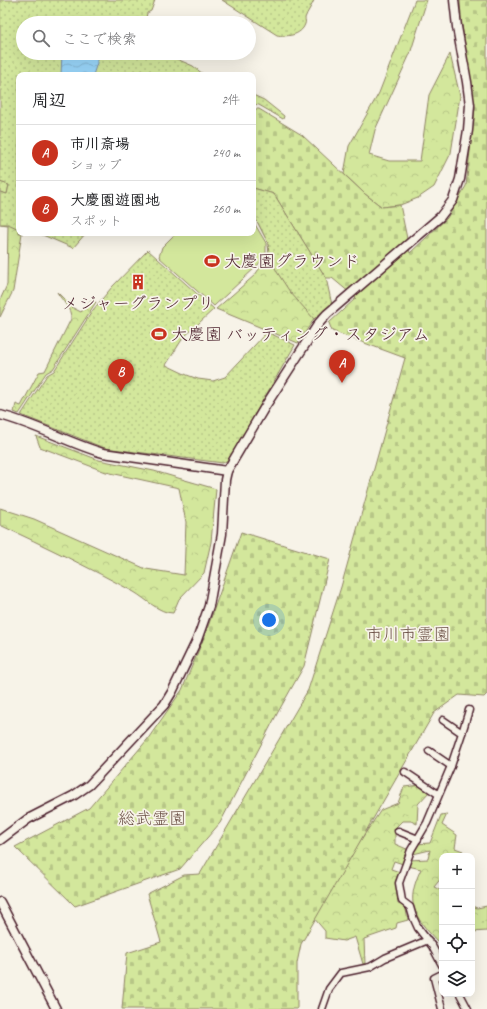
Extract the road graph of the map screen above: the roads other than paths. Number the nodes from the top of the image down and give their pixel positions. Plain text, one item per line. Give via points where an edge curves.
1 (454, 0) edge
2 (0, 415) edge
3 (227, 471) junction
4 (470, 710) dead end
5 (443, 720) dead end
6 (462, 733) junction
7 (429, 751) dead end
8 (451, 766) junction
9 (405, 772) dead end
10 (438, 794) junction
11 (398, 831) dead end
12 (418, 839) junction
13 (0, 840) edge
14 (0, 902) edge
15 (428, 940) junction
16 (440, 961) edge
17 (439, 976) edge
18 (462, 997) edge
19 (56, 1009) edge
20 (322, 1009) edge
21 (442, 1009) edge
22 (468, 1009) edge

1 - 3 street via 470,105 460,180 453,200 440,217 319,323
2 - 3 street via 103,453
3 - 13 street via 222,534 209,606 197,640 172,692 164,705 89,785 28,819
4 - 6 street
5 - 6 street
6 - 8 street
7 - 8 street
8 - 10 street
9 - 10 street
10 - 12 street
11 - 12 street
12 - 15 street via 410,850 399,883 402,901 410,907 418,928
14 - 19 street
15 - 16 street
15 - 20 street via 384,958 370,967 342,973 329,989
17 - 21 street via 434,978
18 - 22 street

